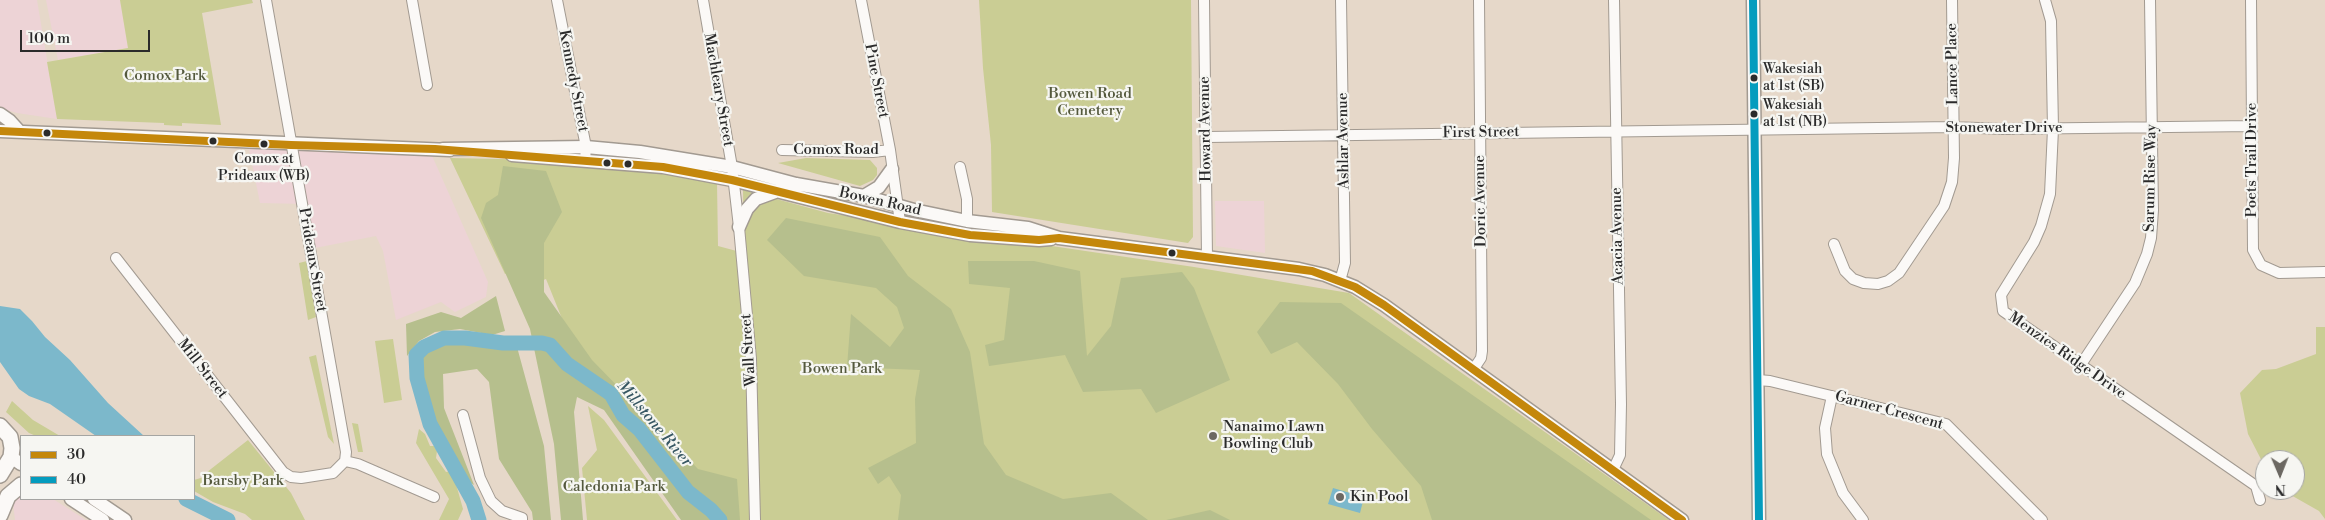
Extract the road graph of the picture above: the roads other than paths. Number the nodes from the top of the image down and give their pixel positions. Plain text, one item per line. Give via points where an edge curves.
1 (266, 0) edge
2 (412, 0) edge
3 (557, 0) edge
4 (703, 0) edge
5 (861, 0) edge
6 (1204, 0) edge
7 (1341, 0) edge
8 (1479, 0) edge
9 (1614, 0) edge
10 (1753, 0) edge
11 (1952, 0) edge
12 (2045, 0) edge
13 (2150, 0) edge
14 (2251, 0) edge
15 (427, 85) dead end
16 (0, 114) edge
17 (2252, 126) junction
18 (1953, 127) junction
19 (2053, 128) junction
20 (2152, 128) junction
21 (1755, 130) junction
22 (0, 131) edge
23 (1615, 131) junction
24 (20, 132) junction
25 (1480, 133) junction
26 (1344, 134) junction
27 (1206, 137) junction
28 (291, 145) junction
29 (586, 147) junction
30 (443, 150) junction
31 (782, 150) dead end
32 (890, 150) junction
33 (585, 161) junction
34 (960, 166) dead end
35 (892, 169) junction
36 (732, 173) junction
37 (777, 191) junction
38 (864, 196) junction
39 (899, 206) junction
40 (967, 221) junction
41 (900, 222) junction
42 (739, 227) junction
43 (1058, 238) junction
44 (1834, 244) dead end
45 (1207, 257) junction
46 (116, 258) dead end
47 (2325, 272) edge
48 (1340, 281) junction
49 (2080, 366) junction
50 (1473, 370) junction
51 (1758, 380) junction
52 (1832, 396) junction
53 (463, 415) dead end
54 (11, 446) edge
55 (345, 461) junction
56 (1613, 470) junction
57 (0, 475) edge
58 (2255, 485) edge
59 (20, 486) edge
60 (434, 498) dead end
61 (73, 500) edge
62 (95, 500) edge
63 (0, 515) edge
64 (103, 520) edge
65 (125, 520) edge
66 (522, 520) edge
67 (756, 520) edge
68 (1682, 520) edge
69 (1759, 520) edge
70 (1863, 520) edge
71 (2042, 520) edge

1 - 28 street, Prideaux Street
2 - 15 street
3 - 29 street, Kennedy Street
4 - 36 street, Machleary Street
5 - 32 street, Pine Street
6 - 27 street, Howard Avenue
7 - 26 street, Ashlar Avenue
8 - 25 street, Doric Avenue
9 - 23 street, Acacia Avenue
10 - 21 main road
11 - 18 street, Lance Place
12 - 19 street via 2051,21
13 - 20 street, Sarum Rise Way
14 - 17 street, Poets Trail Drive
16 - 24 main road
17 - 20 street, Stonewater Drive
17 - 47 street, Poets Trail Drive via 2253,250 2261,265 2279,273
18 - 19 street, Stonewater Drive
18 - 21 street, Stonewater Drive
18 - 44 street, Lance Place via 1950,193 1899,273 1878,284 1853,279 1845,271
19 - 20 street, Stonewater Drive
19 - 49 street, Menzies Ridge Drive via 2048,207 2034,242 2004,288 2000,300 2009,318
20 - 49 street, Sarum Rise Way via 2152,225 2147,254 2126,299
21 - 23 street, First Street
21 - 51 main road
22 - 24 main road
23 - 25 street, First Street
23 - 56 street, Acacia Avenue via 1620,455
24 - 28 main road
25 - 26 street, First Street
25 - 50 street, Doric Avenue via 1482,351
26 - 27 street, First Street
26 - 48 street, Ashlar Avenue via 1345,263
27 - 45 street, Howard Avenue
28 - 30 main road
28 - 55 street, Prideaux Street via 346,452
29 - 30 main road
29 - 33 street, Kennedy Street
29 - 36 main road via 640,152
30 - 33 main road
31 - 32 street, Comox Road
32 - 35 street, Pine Street
33 - 36 main road
34 - 40 street via 967,199
35 - 38 main road via 879,187
35 - 39 street, Pine Street
36 - 37 main road, Bowen Road
36 - 38 main road, Bowen Road
36 - 42 street, Wall Street
37 - 41 main road, Bowen Road
37 - 42 main road via 756,199 747,209
38 - 39 main road, Bowen Road
39 - 40 main road, Bowen Road
39 - 41 street, Pine Street
40 - 43 main road, Bowen Road via 1028,228
41 - 43 main road, Bowen Road via 970,236
42 - 67 street, Wall Street via 751,359
43 - 45 main road, Bowen Road
45 - 48 main road, Bowen Road via 1312,271
46 - 55 street, Mill Street via 283,472 301,478 334,472
48 - 50 main road, Bowen Road via 1384,305
49 - 58 street, Menzies Ridge Drive
50 - 56 main road, Bowen Road
51 - 52 street, Garner Crescent
51 - 69 main road
52 - 70 street via 1824,428 1827,454 1843,493
52 - 71 street, Garner Crescent via 1946,424
53 - 66 street via 480,478 491,501 502,512
54 - 57 highway
55 - 60 street
56 - 68 main road, Bowen Road
59 - 63 highway via 8,496
61 - 64 main road
62 - 65 main road

